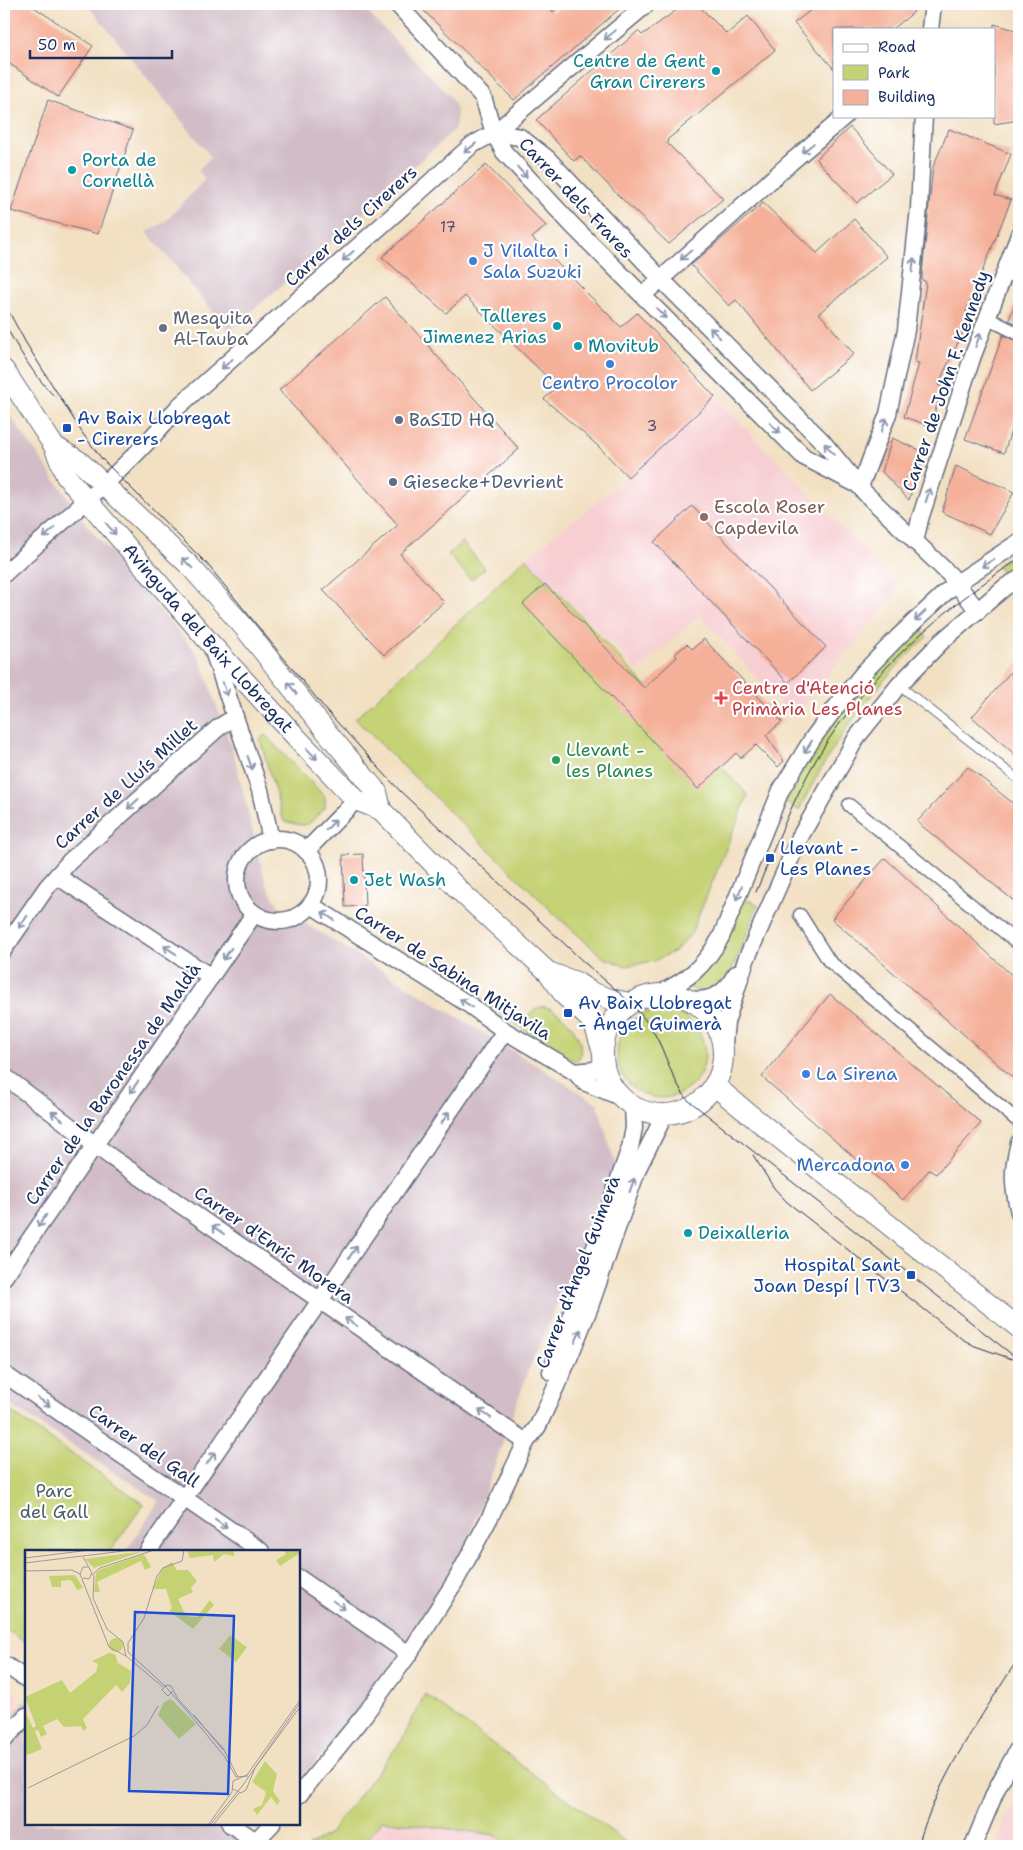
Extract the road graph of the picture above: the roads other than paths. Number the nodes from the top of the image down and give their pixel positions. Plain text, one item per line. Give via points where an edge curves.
1 (397, 4) edge
2 (647, 4) edge
3 (933, 4) edge
4 (930, 28) edge
5 (843, 118) edge
6 (924, 118) edge
7 (494, 133) junction
8 (1019, 234) edge
9 (660, 278) junction
10 (643, 295) junction
11 (987, 318) junction
12 (1019, 334) edge
13 (4, 370) edge
14 (860, 487) junction
15 (94, 492) junction
16 (915, 542) junction
17 (1019, 542) edge
18 (4, 574) edge
19 (1019, 579) edge
20 (956, 583) junction
21 (978, 611) junction
22 (210, 643) junction
23 (899, 684) junction
24 (235, 717) junction
25 (1019, 780) edge
26 (356, 800) junction
27 (849, 805) dead end
28 (381, 810) junction
29 (271, 840) junction
30 (306, 851) junction
31 (57, 876) junction
32 (311, 905) junction
33 (254, 914) junction
34 (800, 915) dead end
35 (1019, 944) edge
36 (4, 949) edge
37 (746, 960) junction
38 (548, 972) junction
39 (210, 977) junction
40 (657, 995) junction
41 (684, 998) junction
42 (630, 1003) junction
43 (505, 1031) junction
44 (723, 1054) junction
45 (603, 1058) junction
46 (575, 1072) junction
47 (4, 1076) edge
48 (714, 1085) junction
49 (628, 1101) junction
50 (665, 1114) junction
51 (1019, 1122) edge
52 (1019, 1144) edge
53 (95, 1145) junction
54 (1019, 1212) edge
55 (4, 1277) edge
56 (320, 1300) junction
57 (1019, 1328) edge
58 (4, 1374) edge
59 (526, 1442) junction
60 (185, 1499) junction
61 (149, 1550) edge
62 (259, 1550) edge
63 (300, 1579) edge
64 (409, 1654) junction
65 (4, 1664) edge
66 (25, 1678) edge
67 (25, 1717) edge
68 (4, 1740) edge
69 (1019, 1746) edge
70 (300, 1794) edge
71 (231, 1825) edge
72 (271, 1825) edge
73 (253, 1845) edge
74 (973, 1846) edge

1 - 7 street via 483,97
2 -> 7 street, Carrer dels Cirerers
3 - 4 street
5 -> 9 street
14 -> 6 street via 888,414 906,330 919,208
7 - 9 street, Carrer dels Frares via 520,137 547,158
7 -> 10 street, Carrer dels Frares via 504,152 572,226
7 -> 15 street, Carrer dels Cirerers via 472,145 179,406 154,437
8 - 11 street, Carrer de John F. Kennedy
9 - 10 street
14 -> 9 street, Carrer dels Frares via 822,441
10 -> 14 street, Carrer dels Frares via 804,457
11 - 12 street
16 -> 11 street, Carrer de John F. Kennedy
13 - 15 street, Avinguda del Baix Llobregat via 54,446 66,476
14 - 16 street, Carrer dels Frares
15 -> 18 street, Carrer dels Cirerers
15 -> 22 street, Avinguda del Baix Llobregat
28 -> 15 street, Avinguda del Baix Llobregat via 377,792 190,565
16 - 20 street, Carrer dels Frares
17 -> 20 street
19 - 21 street
20 - 21 street, Carrer dels Frares
20 -> 40 street via 864,672 813,738 781,790 710,956 696,972
21 - 23 street
22 -> 24 street
22 -> 26 street, Avinguda del Baix Llobregat
23 - 25 lane
23 - 37 street via 858,737 813,813
24 -> 29 street via 260,790
24 -> 31 street, Carrer de Lluís Millet via 218,728 70,860
26 - 28 street, Avinguda del Baix Llobregat
30 -> 26 street
27 - 35 street
28 - 38 street, Avinguda del Baix Llobregat via 461,892
29 - 30 street via 296,843
29 - 33 street via 256,846 244,857 239,868 238,890
30 - 32 street via 313,859 319,886
31 -> 36 street, Carrer de Lluís Millet
39 -> 31 street
32 - 33 street via 284,920 273,921
43 -> 32 street, Carrer de Sabina Mitjavila
33 -> 39 street, Carrer de la Baronessa de Maldà
34 - 51 street via 829,961
37 - 41 street via 729,985 718,994 696,1001
37 - 44 street via 726,1022
38 - 42 street, Avinguda del Baix Llobregat via 576,982 591,992
38 - 45 street, Avinguda del Baix Llobregat via 565,996 591,1020
39 -> 53 street, Carrer de la Baronessa de Maldà
40 - 41 street
40 - 42 street
41 - 44 street via 704,1010 709,1017 718,1030
42 - 45 street via 617,1013 610,1025
43 - 46 street, Carrer de Sabina Mitjavila
56 -> 43 street
44 - 48 street
45 - 46 street via 594,1070
45 - 49 street via 614,1087
46 - 49 street, Carrer de Sabina Mitjavila via 584,1082
53 -> 47 street, Carrer d'Enric Morera
48 - 50 street via 692,1105
48 - 57 street
49 - 50 street via 644,1111
49 - 59 street, Carrer d'Àngel Guimerà via 634,1128 630,1148 558,1355 529,1424
59 -> 50 street, Carrer d'Àngel Guimerà via 538,1426 569,1358 638,1168
52 - 54 street via 1013,1175
53 -> 55 street, Carrer de la Baronessa de Maldà
56 -> 53 street, Carrer d'Enric Morera
59 -> 56 street, Carrer d'Enric Morera
60 -> 56 street
58 -> 60 street, Carrer del Gall
59 - 64 street, Carrer d'Àngel Guimerà via 456,1580
60 - 61 street
60 -> 62 street, Carrer del Gall
63 -> 64 street
64 - 70 street, Carrer d'Àngel Guimerà
65 - 66 street
67 - 68 street
69 - 74 street
71 - 73 street
72 - 73 street

